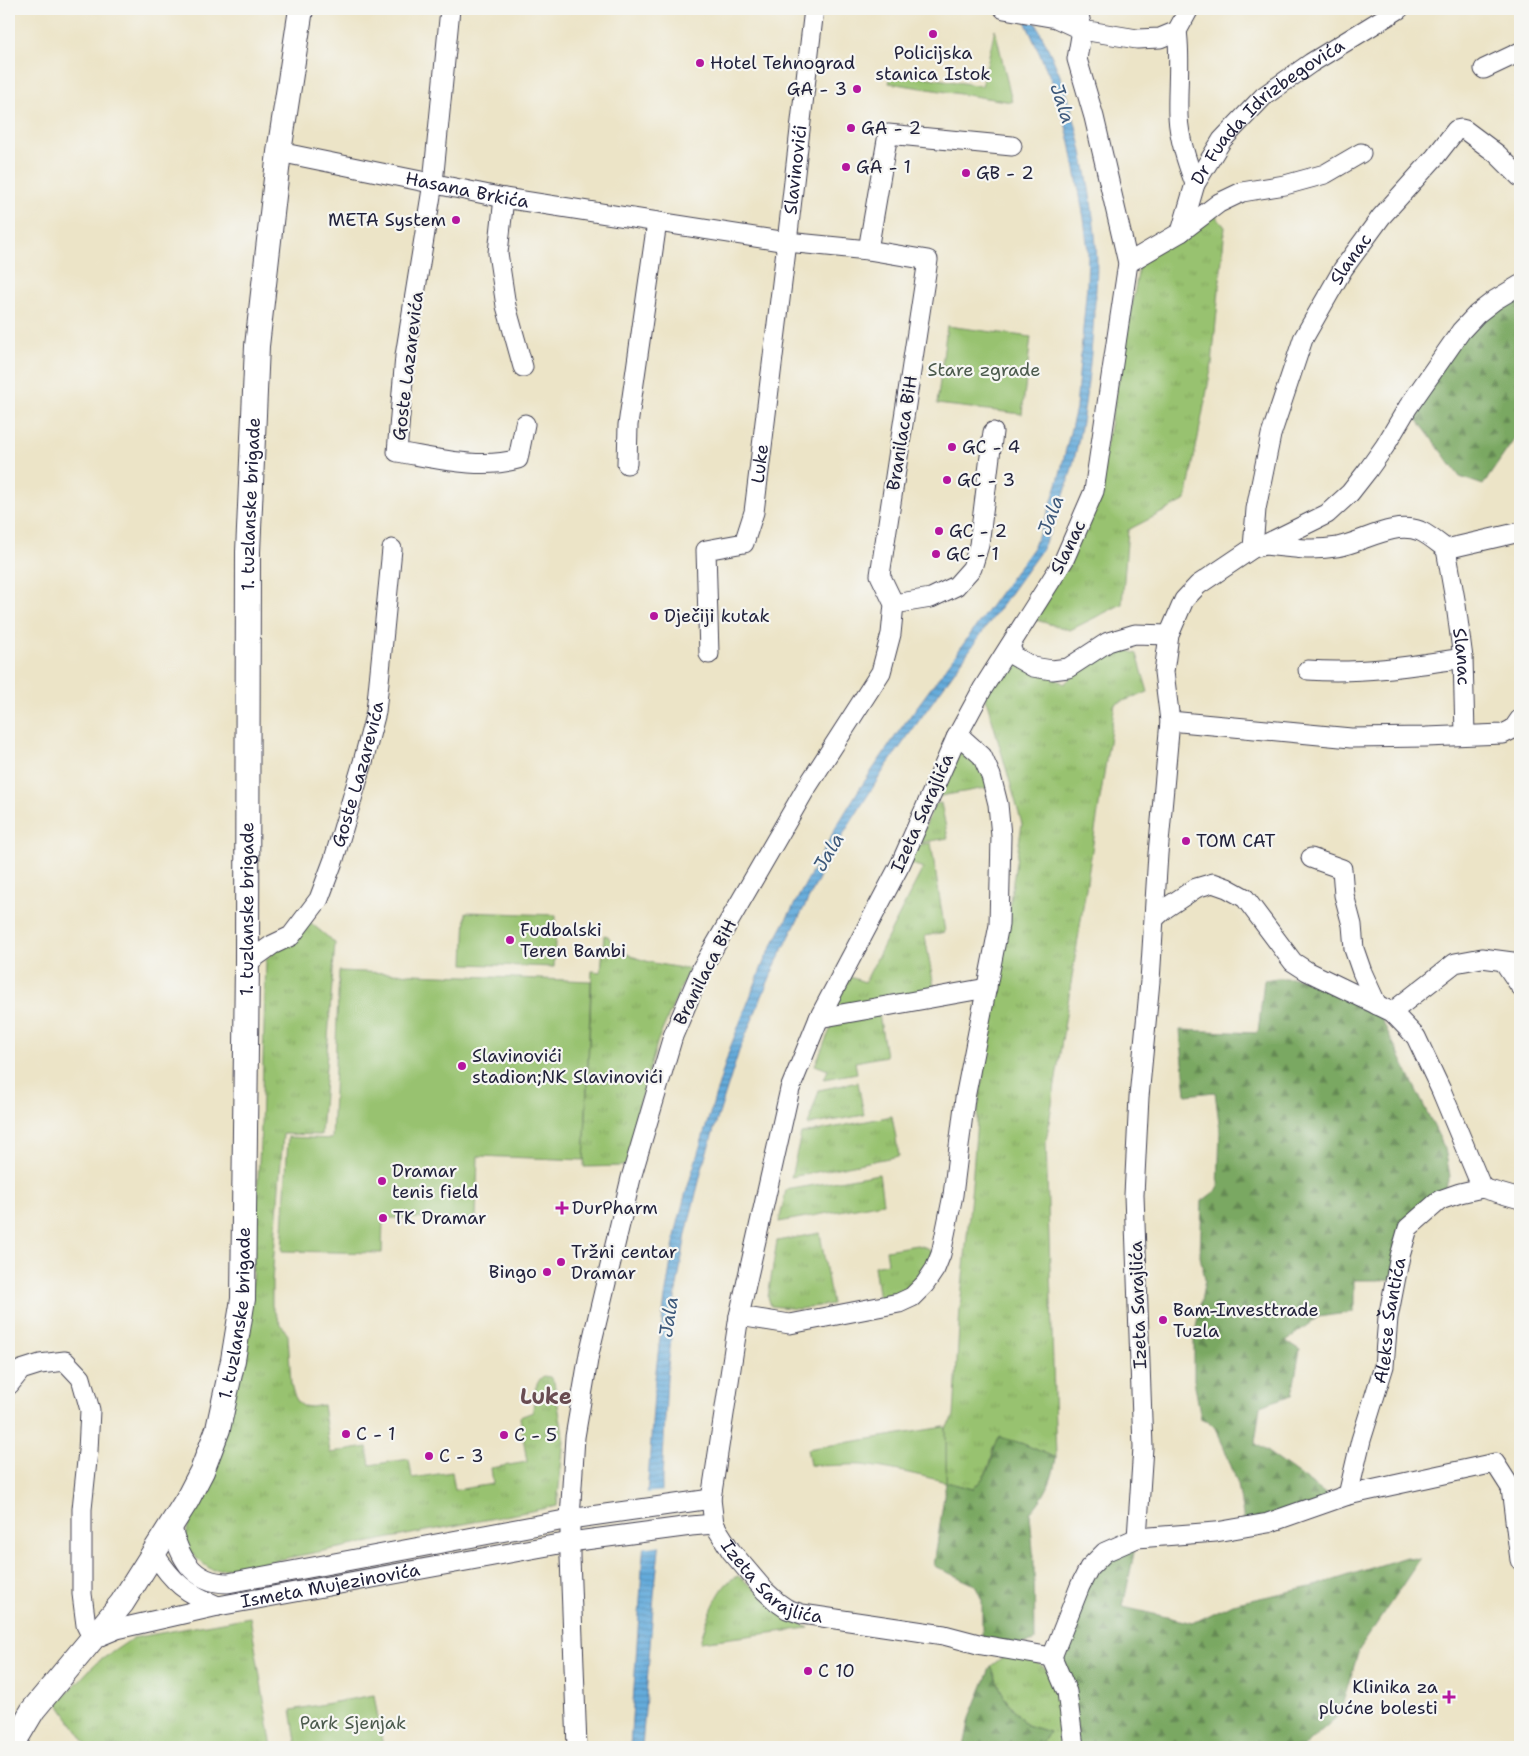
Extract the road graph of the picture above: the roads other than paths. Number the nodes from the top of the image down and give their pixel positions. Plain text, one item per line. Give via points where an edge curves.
1 (301, 9) edge
2 (450, 9) edge
3 (814, 9) edge
4 (1004, 9) edge
5 (1078, 9) edge
6 (1189, 9) edge
7 (1399, 9) edge
8 (1082, 30) junction
9 (1177, 31) junction
10 (1520, 52) edge
11 (1484, 69) dead end
12 (1012, 146) dead end
13 (279, 152) junction
14 (1361, 153) dead end
15 (1520, 177) edge
16 (433, 183) junction
17 (1195, 184) junction
18 (504, 198) junction
19 (657, 222) junction
20 (1181, 232) junction
21 (788, 242) junction
22 (868, 250) junction
23 (928, 260) joint
24 (1128, 263) junction
25 (1520, 285) edge
26 (523, 367) dead end
27 (526, 424) dead end
28 (993, 432) dead end
29 (627, 464) dead end
30 (1520, 532) edge
31 (1258, 546) junction
32 (392, 549) dead end
33 (1446, 549) junction
34 (894, 604) junction
35 (1169, 635) junction
36 (1010, 646) junction
37 (708, 654) dead end
38 (1463, 658) junction
39 (1308, 670) dead end
40 (1520, 719) edge
41 (1170, 721) junction
42 (1465, 734) junction
43 (956, 738) junction
44 (1311, 858) dead end
45 (1155, 918) junction
46 (1512, 962) edge
47 (247, 963) junction
48 (1520, 986) edge
49 (987, 988) junction
50 (1385, 1009) junction
51 (819, 1018) junction
52 (1482, 1188) junction
53 (1520, 1199) edge
54 (739, 1316) junction
55 (9, 1385) edge
56 (1348, 1495) junction
57 (711, 1499) junction
58 (570, 1519) junction
59 (171, 1524) junction
60 (714, 1524) junction
61 (1137, 1538) junction
62 (570, 1542) junction
63 (154, 1553) junction
64 (1520, 1560) edge
65 (218, 1606) junction
66 (93, 1639) junction
67 (1052, 1657) junction
68 (11, 1747) edge
69 (577, 1747) edge
70 (1074, 1747) edge

1 - 13 main road, 1. tuzlanske brigade
2 - 16 street
3 - 21 street, Slavinovići
4 - 8 street via 1056,18
5 - 8 street
6 - 9 street
7 - 17 street, Dr Fuada Idrizbegovića via 1310,63 1264,96 1222,140
8 - 9 street via 1136,39 1160,38
8 - 24 street, Slanac via 1077,59
9 - 17 street, Dr Fuada Idrizbegovića via 1180,48 1178,117
10 - 11 street
12 - 22 street via 888,134
13 - 16 street, Hasana Brkića
13 - 47 main road, 1. tuzlanske brigade via 257,346 249,542
14 - 20 street via 1325,174 1242,192 1219,203
15 - 31 street, Slanac via 1497,154 1465,130 1456,130 1359,246 1302,339 1271,434 1256,509
16 - 18 street, Hasana Brkića
16 - 27 street, Goste Lazarevića via 406,356 398,452 461,462 505,463 518,459
17 - 20 street
18 - 19 street, Hasana Brkića
18 - 26 street via 498,253 506,306
19 - 21 street, Hasana Brkića
19 - 29 street via 628,425
20 - 24 street
21 - 22 street, Hasana Brkića
21 - 37 street, Luke via 754,512 744,543 706,550
22 - 23 street, Hasana Brkića
23 - 34 street, Branilaca BiH via 880,574
24 - 36 street, Slanac via 1094,491 1064,560
25 - 31 street via 1495,300 1461,331 1380,454 1350,493 1327,514
28 - 34 street via 972,568 956,586 931,598
30 - 33 street
31 - 33 street via 1321,549 1404,528 1421,532
31 - 35 street via 1198,585 1184,600
32 - 47 street, Goste Lazarevića via 376,712 334,859 319,899 291,936
33 - 38 street, Slanac
34 - 58 street, Branilaca BiH via 891,634 881,672 805,790 702,968 673,1036 631,1178 588,1354 575,1437
35 - 36 street via 1135,634 1108,642 1068,668 1052,670 1033,667 1014,656
35 - 41 street via 1164,672
36 - 43 street, Slanac
38 - 39 street via 1385,670
38 - 42 street, Slanac
40 - 42 street via 1513,729 1503,734
41 - 42 street via 1351,738 1426,738
41 - 45 street, Izeta Sarajlića
43 - 49 street, Izeta Sarajlića via 963,739 982,756 998,804 1001,836 999,925
43 - 51 street, Izeta Sarajlića via 901,863
44 - 50 street via 1342,869 1354,949 1362,972
45 - 50 street via 1196,888 1213,882 1245,898 1294,962
45 - 61 street, Izeta Sarajlića via 1134,1195 1143,1448
46 - 48 street
46 - 50 street via 1482,958 1455,963
47 - 59 main road, 1. tuzlanske brigade via 243,1299 234,1360 218,1429 202,1471
49 - 51 street
49 - 54 street, Izeta Sarajlića via 965,1098 951,1206 941,1254 930,1278 912,1297 886,1307 790,1324
50 - 52 street via 1416,1037
51 - 54 street, Izeta Sarajlića via 790,1090
52 - 53 street
52 - 56 street, Alekse Šantića via 1440,1200 1408,1228 1388,1318 1384,1366
54 - 57 street, Izeta Sarajlića
55 - 66 street via 21,1370 65,1361 81,1378 90,1410 82,1509 82,1594 86,1625
56 - 61 street via 1268,1523 1216,1532
56 - 64 street via 1495,1464 1511,1488
57 - 58 street, Ismeta Mujezinovića
57 - 60 street, Izeta Sarajlića
58 - 59 street, Ismeta Mujezinovića via 228,1583 207,1580 189,1566
58 - 62 street, Branilaca BiH
59 - 63 main road, 1. tuzlanske brigade
60 - 62 street, Ismeta Mujezinovića
60 - 67 street, Izeta Sarajlića via 730,1551 764,1591 787,1609
61 - 67 street via 1105,1552 1089,1568
62 - 65 street, Ismeta Mujezinovića
62 - 69 street
63 - 65 street via 167,1574 182,1588
63 - 66 main road, 1. tuzlanske brigade via 122,1603
65 - 66 street, Ismeta Mujezinovića via 117,1629
66 - 68 main road, 1. tuzlanske brigade via 33,1710
67 - 70 street via 1067,1692

